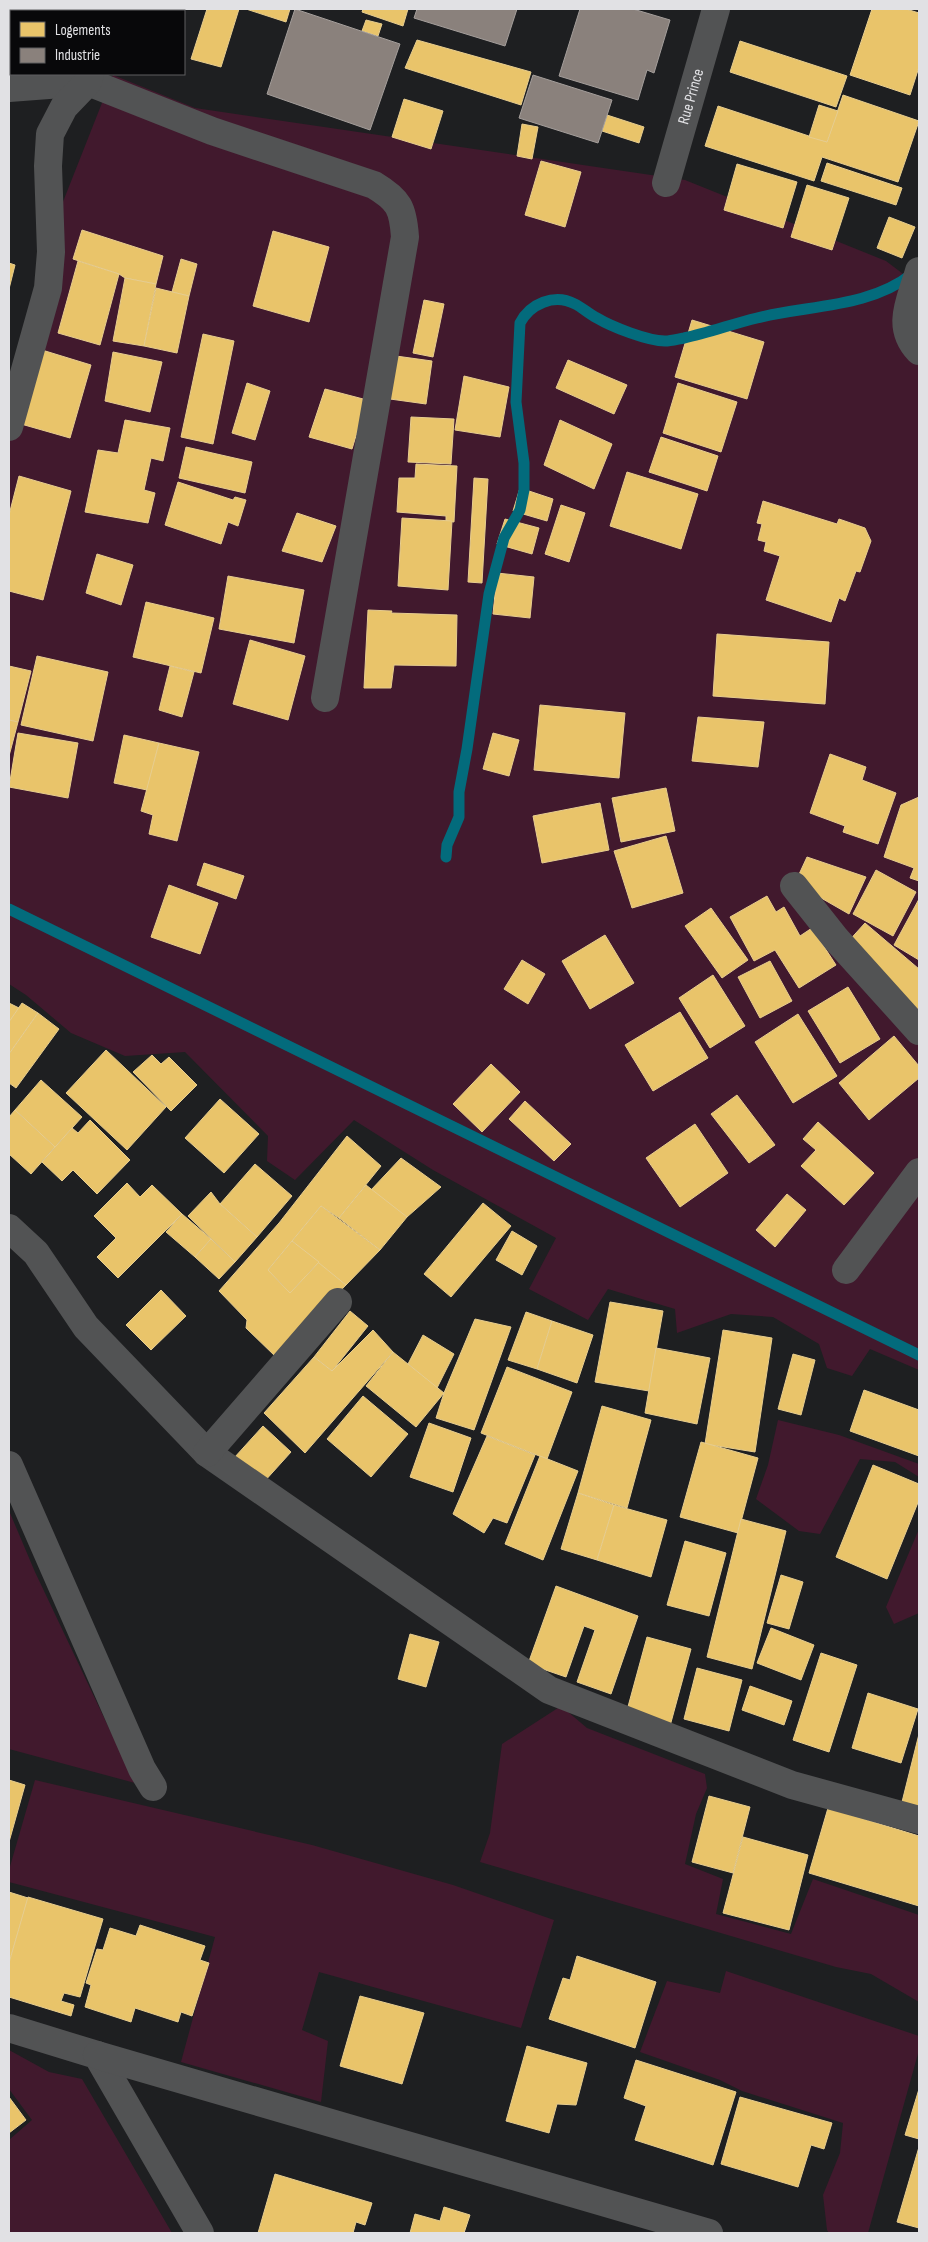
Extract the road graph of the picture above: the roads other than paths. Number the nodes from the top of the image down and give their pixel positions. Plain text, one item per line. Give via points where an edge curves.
1 (716, 9) edge
2 (89, 78) edge
3 (9, 88) edge
4 (666, 183) dead end
5 (919, 271) edge
6 (919, 351) edge
7 (9, 427) edge
8 (325, 698) dead end
9 (794, 886) dead end
10 (919, 1031) edge
11 (919, 1172) edge
12 (9, 1228) edge
13 (846, 1270) dead end
14 (338, 1302) dead end
15 (207, 1453) junction
16 (9, 1464) edge
17 (153, 1786) dead end
18 (919, 1820) edge
19 (9, 2028) edge
20 (97, 2055) junction
21 (200, 2233) edge
22 (709, 2233) edge

1 - 4 street, Rue Prince
2 - 3 street
2 - 7 street via 64,107 50,134 51,252 48,288
2 - 8 street via 212,131 374,185 391,195 403,215 405,237
5 - 6 street via 905,323 910,342
9 - 10 street via 836,939
11 - 13 street
12 - 15 street via 36,1253 86,1327
14 - 15 street
15 - 18 street via 549,1690 792,1786
16 - 17 street via 142,1770
19 - 20 street
20 - 21 street
20 - 22 street

